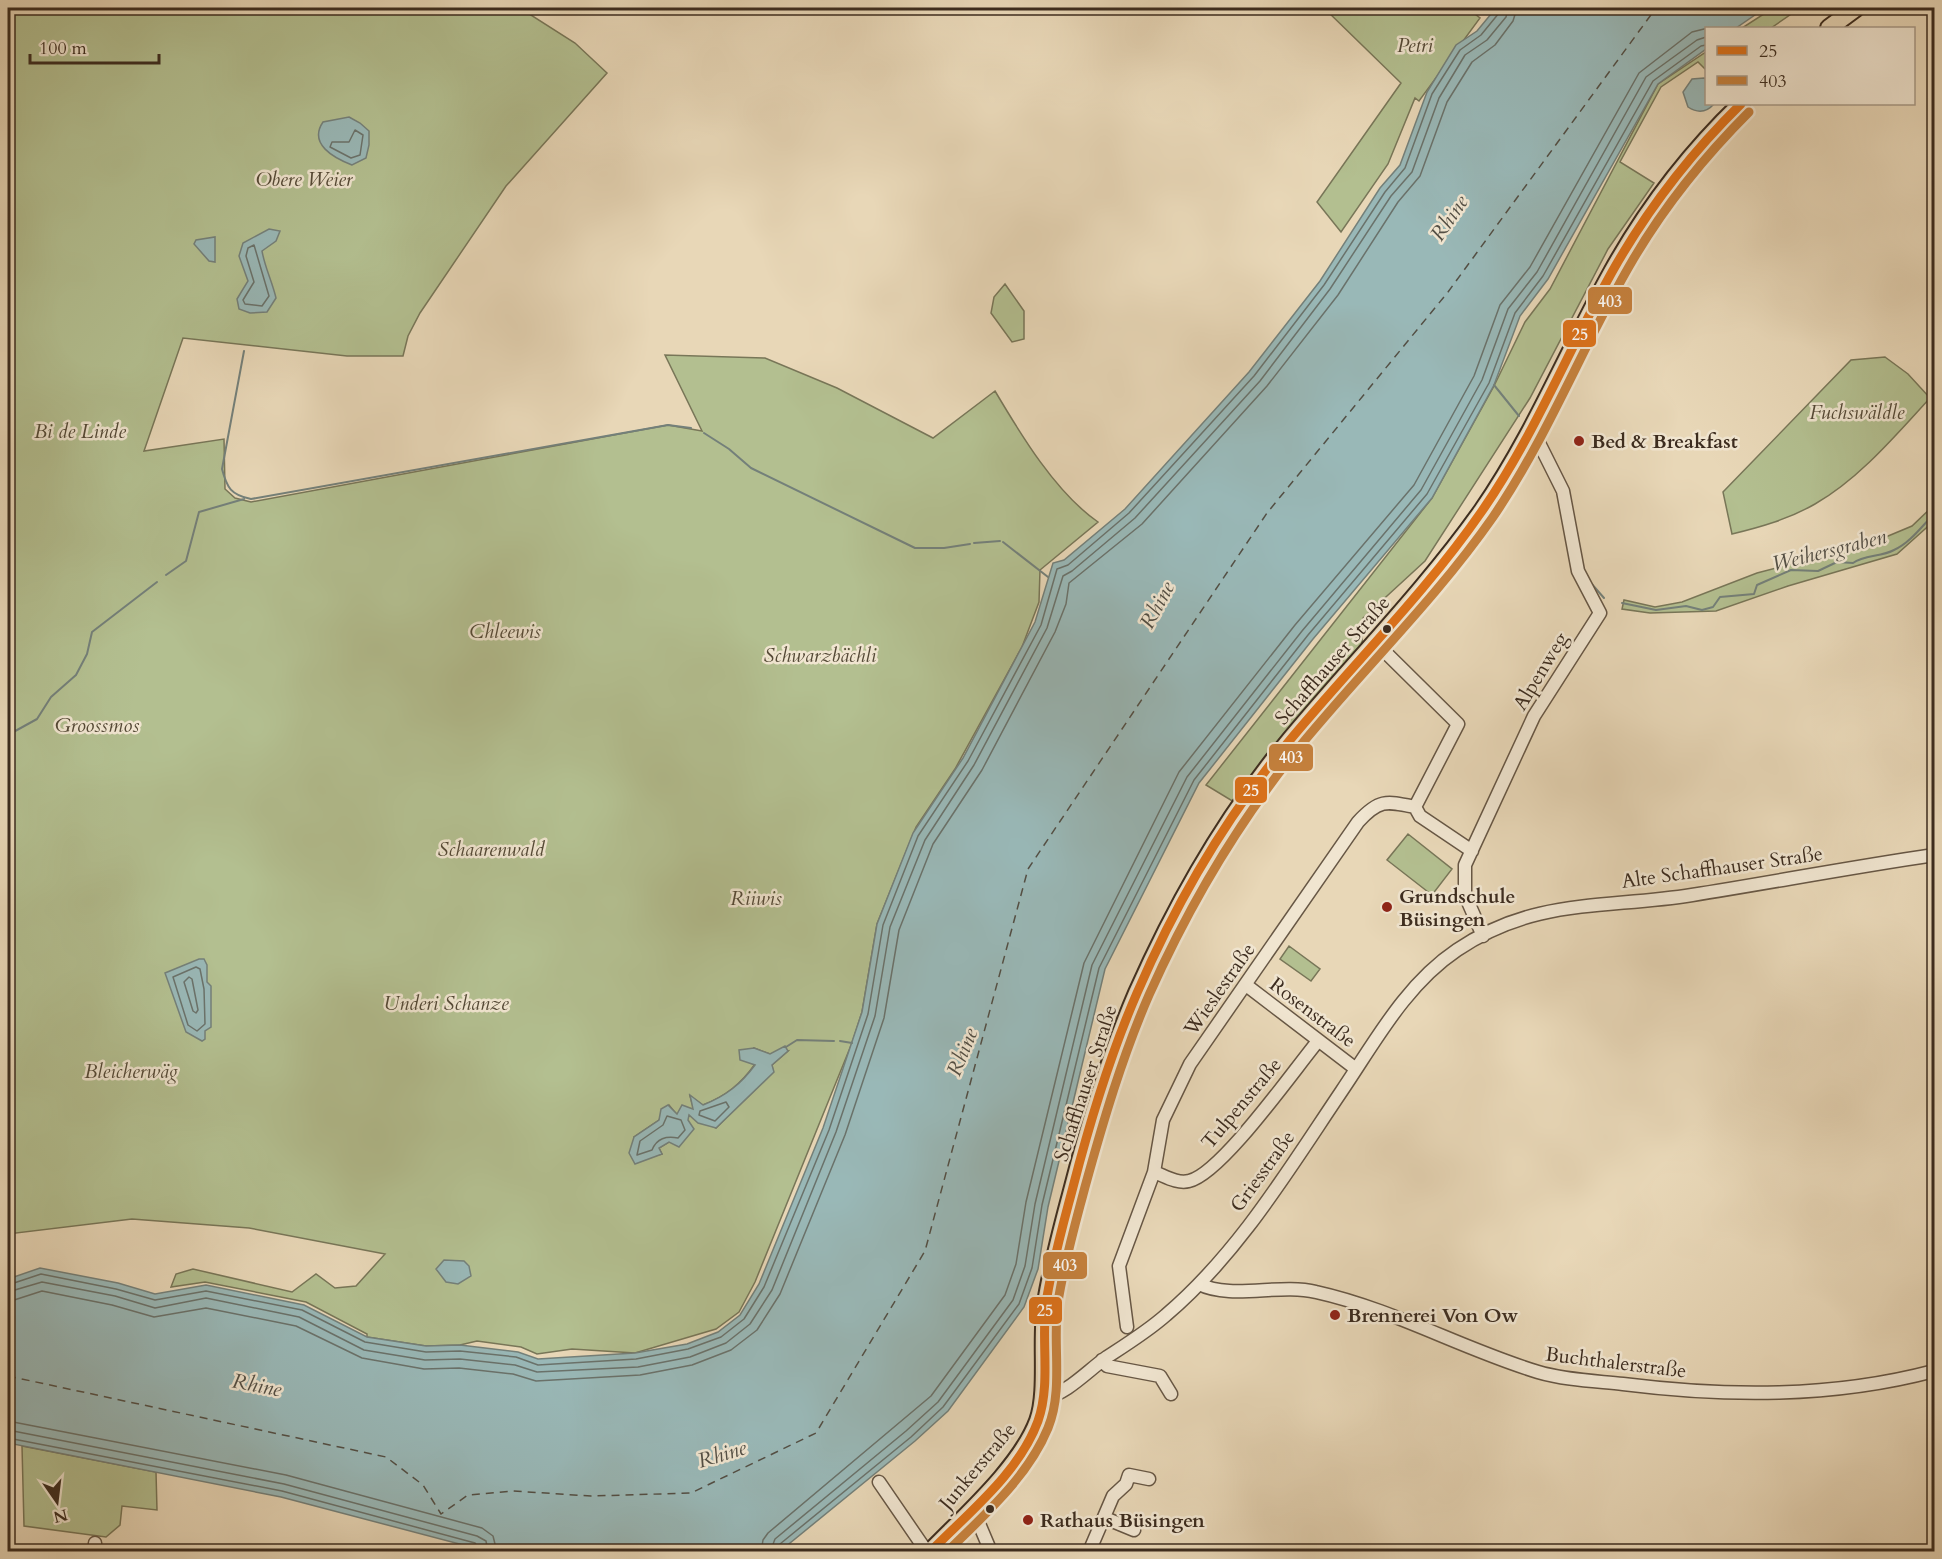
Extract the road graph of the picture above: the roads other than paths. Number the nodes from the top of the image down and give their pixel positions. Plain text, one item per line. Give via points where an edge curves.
1 (1856, 8) edge
2 (1830, 27) edge
3 (1740, 105) edge
4 (1531, 427) junction
5 (1375, 642) junction
6 (1415, 807) junction
7 (1472, 851) junction
8 (1935, 855) edge
9 (1483, 936) junction
10 (1246, 985) junction
11 (1318, 1041) junction
12 (1356, 1069) junction
13 (1154, 1172) junction
14 (1199, 1284) junction
15 (1126, 1327) dead end
16 (1102, 1360) junction
17 (1935, 1371) edge
18 (1172, 1394) dead end
19 (1043, 1399) junction
20 (1149, 1479) dead end
21 (879, 1482) dead end
22 (969, 1512) junction
23 (1105, 1518) junction
24 (1134, 1530) dead end
25 (928, 1551) edge
26 (991, 1551) edge
27 (1089, 1551) edge

1 - 2 main road
3 - 4 main road, Schaffhauser Straße via 1682,165 1640,227 1612,272
4 - 5 main road, Schaffhauser Straße via 1484,508
4 - 7 street, Alpenweg via 1563,491 1578,571 1600,613 1538,710
5 - 6 street via 1458,724
5 - 19 main road, Schaffhauser Straße via 1282,749 1237,811 1185,897 1140,986 1097,1100 1056,1251 1042,1328
6 - 7 street via 1420,816
6 - 10 street, Wieslestraße via 1387,803 1372,806
7 - 9 street, Alpenweg via 1465,865 1464,887
8 - 9 street, Alte Schaffhauser Straße via 1689,896 1581,905 1515,921
9 - 12 street, Griesstraße via 1458,950 1412,990
10 - 11 street, Rosenstraße
10 - 13 street, Wieslestraße via 1190,1064 1163,1120
11 - 12 street, Rosenstraße
11 - 13 street, Tulpenstraße via 1221,1161 1187,1182
12 - 14 street, Griesstraße via 1229,1250
13 - 15 street, Wieslestraße via 1119,1266
14 - 16 street, Griesstraße via 1166,1316
14 - 17 street, Buchthalerstraße via 1216,1290 1314,1291 1410,1322 1505,1362 1577,1379 1707,1393 1755,1394 1845,1388
16 - 18 street via 1107,1366 1160,1376
16 - 19 street, Griesstraße via 1061,1394
19 - 22 main road, Junkerstraße via 1039,1419 1024,1446
20 - 23 street via 1129,1475 1126,1484 1113,1496
21 - 25 street
22 - 25 main road, Junkerstraße
22 - 26 street
23 - 24 street
23 - 27 street

